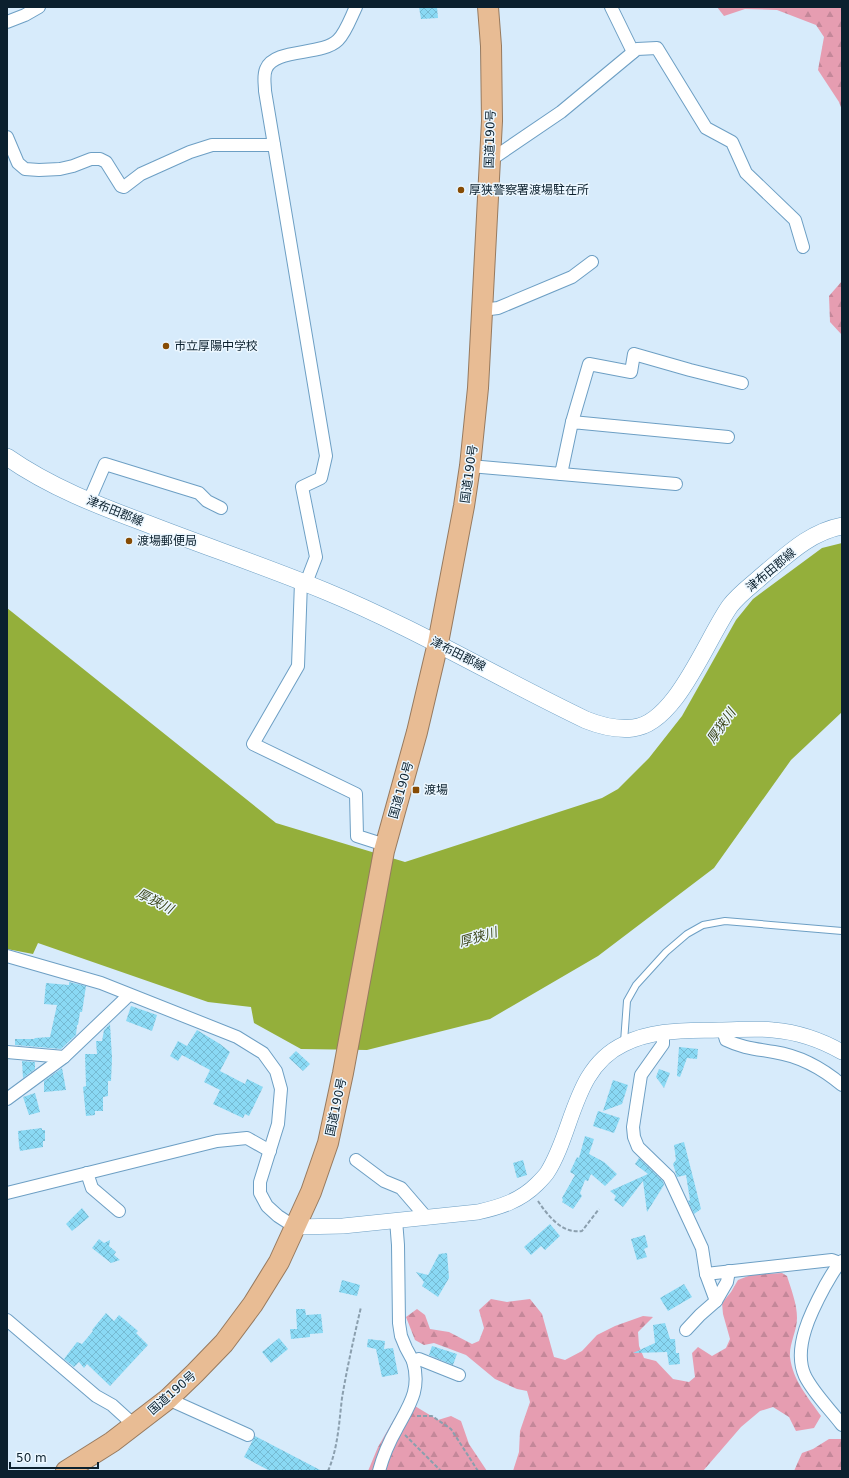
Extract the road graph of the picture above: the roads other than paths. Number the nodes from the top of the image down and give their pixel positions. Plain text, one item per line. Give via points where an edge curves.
1 (39, 7) edge
2 (356, 7) edge
3 (488, 7) edge
4 (611, 7) edge
5 (7, 22) edge
6 (633, 52) junction
7 (7, 137) edge
8 (274, 145) junction
9 (489, 161) junction
10 (12, 163) edge
11 (803, 247) dead end
12 (592, 262) dead end
13 (482, 310) junction
14 (742, 383) dead end
15 (572, 422) junction
16 (728, 437) dead end
17 (7, 457) edge
18 (470, 466) junction
19 (561, 474) junction
20 (676, 484) dead end
21 (89, 501) junction
22 (221, 508) dead end
23 (842, 526) edge
24 (303, 583) junction
25 (438, 644) junction
26 (384, 848) junction
27 (842, 930) edge
28 (7, 956) edge
29 (129, 995) junction
30 (723, 1030) junction
31 (663, 1032) junction
32 (624, 1044) junction
33 (7, 1052) edge
34 (842, 1052) edge
35 (64, 1058) junction
36 (842, 1085) edge
37 (7, 1099) edge
38 (270, 1151) junction
39 (356, 1160) dead end
40 (86, 1173) junction
41 (7, 1193) edge
42 (119, 1211) dead end
43 (426, 1217) junction
44 (396, 1220) junction
45 (295, 1227) junction
46 (841, 1262) edge
47 (729, 1271) junction
48 (706, 1274) junction
49 (716, 1301) junction
50 (7, 1320) edge
51 (686, 1330) dead end
52 (413, 1361) junction
53 (459, 1375) dead end
54 (168, 1399) junction
55 (134, 1425) junction
56 (842, 1425) edge
57 (248, 1435) dead end
58 (66, 1471) edge
59 (379, 1471) edge

1 - 5 street
2 - 8 street via 338,40 328,46 278,58 269,63 264,80
3 - 9 highway, 国道190号 via 492,121
4 - 6 street
6 - 9 street via 561,112
6 - 11 street via 637,48 657,48 706,128 732,142 746,174 795,220
7 - 10 street
8 - 10 street via 212,145 141,174 124,187 106,162 100,159 91,159 60,170 25,169
8 - 24 street via 326,456 321,478 302,487 316,557
9 - 13 highway, 国道190号
12 - 13 street via 572,277 498,308
13 - 18 highway, 国道190号
14 - 15 street via 634,354 631,372 589,364
15 - 16 street
15 - 19 street
17 - 21 main road, 津布田郡線 via 26,470
18 - 19 street
18 - 25 highway, 国道190号
19 - 20 street
21 - 22 street via 105,464 200,492 207,501
21 - 24 main road, 津布田郡線
23 - 25 main road, 津布田郡線 via 825,530 794,549 743,592 722,618 681,691 652,722 634,728 602,726 586,720
24 - 25 main road, 津布田郡線 via 346,600
24 - 26 street via 298,666 252,744 356,794 357,836
25 - 26 highway, 国道190号 via 417,732
26 - 45 highway, 国道190号 via 328,1143 311,1192
27 - 32 lane via 725,921 703,925 687,934 666,952 636,985 627,1001
28 - 29 street via 101,983
29 - 35 street
29 - 38 street via 237,1037 263,1053 276,1071 281,1089 278,1124
30 - 31 street
30 - 34 street via 773,1030 808,1036
30 - 36 street via 726,1040 737,1046 776,1052 804,1060
31 - 32 street
31 - 48 street via 663,1044 641,1074 633,1127 634,1137 638,1147 669,1177 702,1248
32 - 43 street via 611,1052 594,1069 574,1107 556,1156 546,1174 531,1189 499,1208
33 - 35 street
35 - 37 street
38 - 40 street via 247,1138 217,1141
38 - 45 street via 260,1182 260,1193 267,1206
39 - 43 street via 384,1181 401,1188
40 - 41 street
40 - 42 street via 92,1188
43 - 44 street
44 - 45 street via 343,1226
44 - 52 street via 399,1323 401,1336
45 - 54 highway, 国道190号 via 279,1262 253,1304 224,1342
46 - 47 street via 832,1260
46 - 56 street via 811,1313 803,1340 802,1359 805,1375
47 - 48 street
47 - 49 street via 727,1282
48 - 49 street
49 - 51 street
50 - 55 street
52 - 53 street via 419,1360
52 - 59 street via 415,1390 406,1414 383,1457
54 - 55 highway, 国道190号
54 - 57 street
55 - 58 highway, 国道190号

